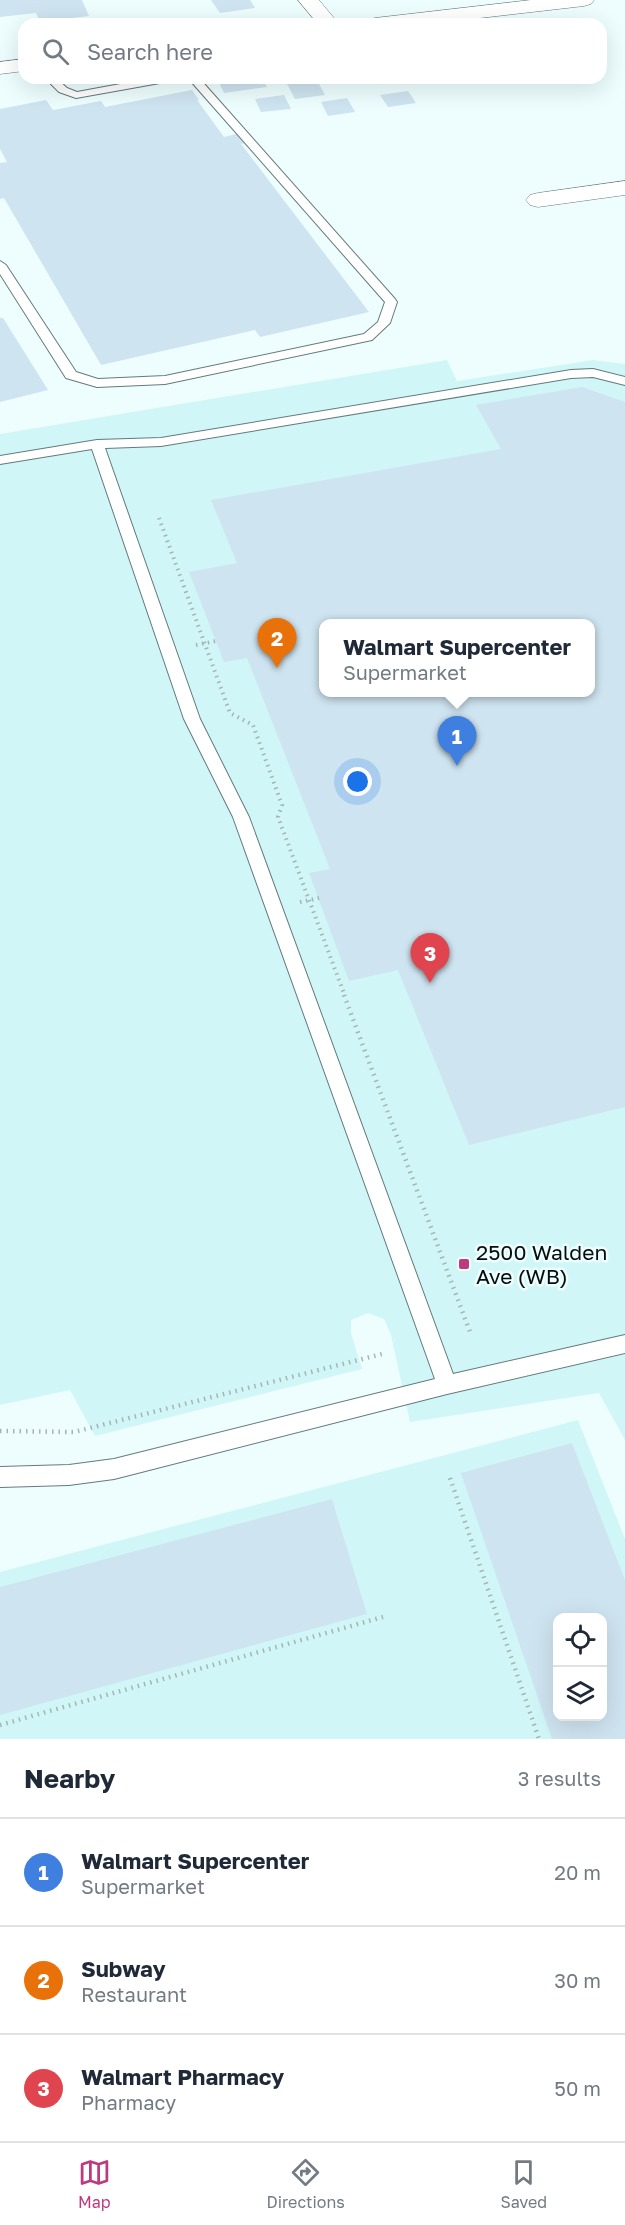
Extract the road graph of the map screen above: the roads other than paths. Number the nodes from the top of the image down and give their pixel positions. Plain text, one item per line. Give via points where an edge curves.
1 (308, 0) edge
2 (584, 0) edge
3 (324, 18) edge
4 (427, 18) edge
5 (18, 66) edge
6 (0, 68) edge
7 (56, 84) edge
8 (137, 84) edge
9 (198, 84) edge
10 (625, 189) edge
11 (538, 201) dead end
12 (0, 265) edge
13 (625, 381) edge
14 (97, 444) junction
15 (0, 460) edge
16 (625, 1344) edge
17 (447, 1384) junction
18 (0, 1477) edge

1 - 3 street
2 - 4 street
5 - 6 street
7 - 8 lane via 76,95
9 - 12 lane via 391,302 384,323 368,337 165,380 97,383 71,375
10 - 11 street
13 - 14 lane via 593,373 571,375 161,442
14 - 15 lane
14 - 17 lane via 192,718 241,817
16 - 17 lane
17 - 18 lane via 114,1469

